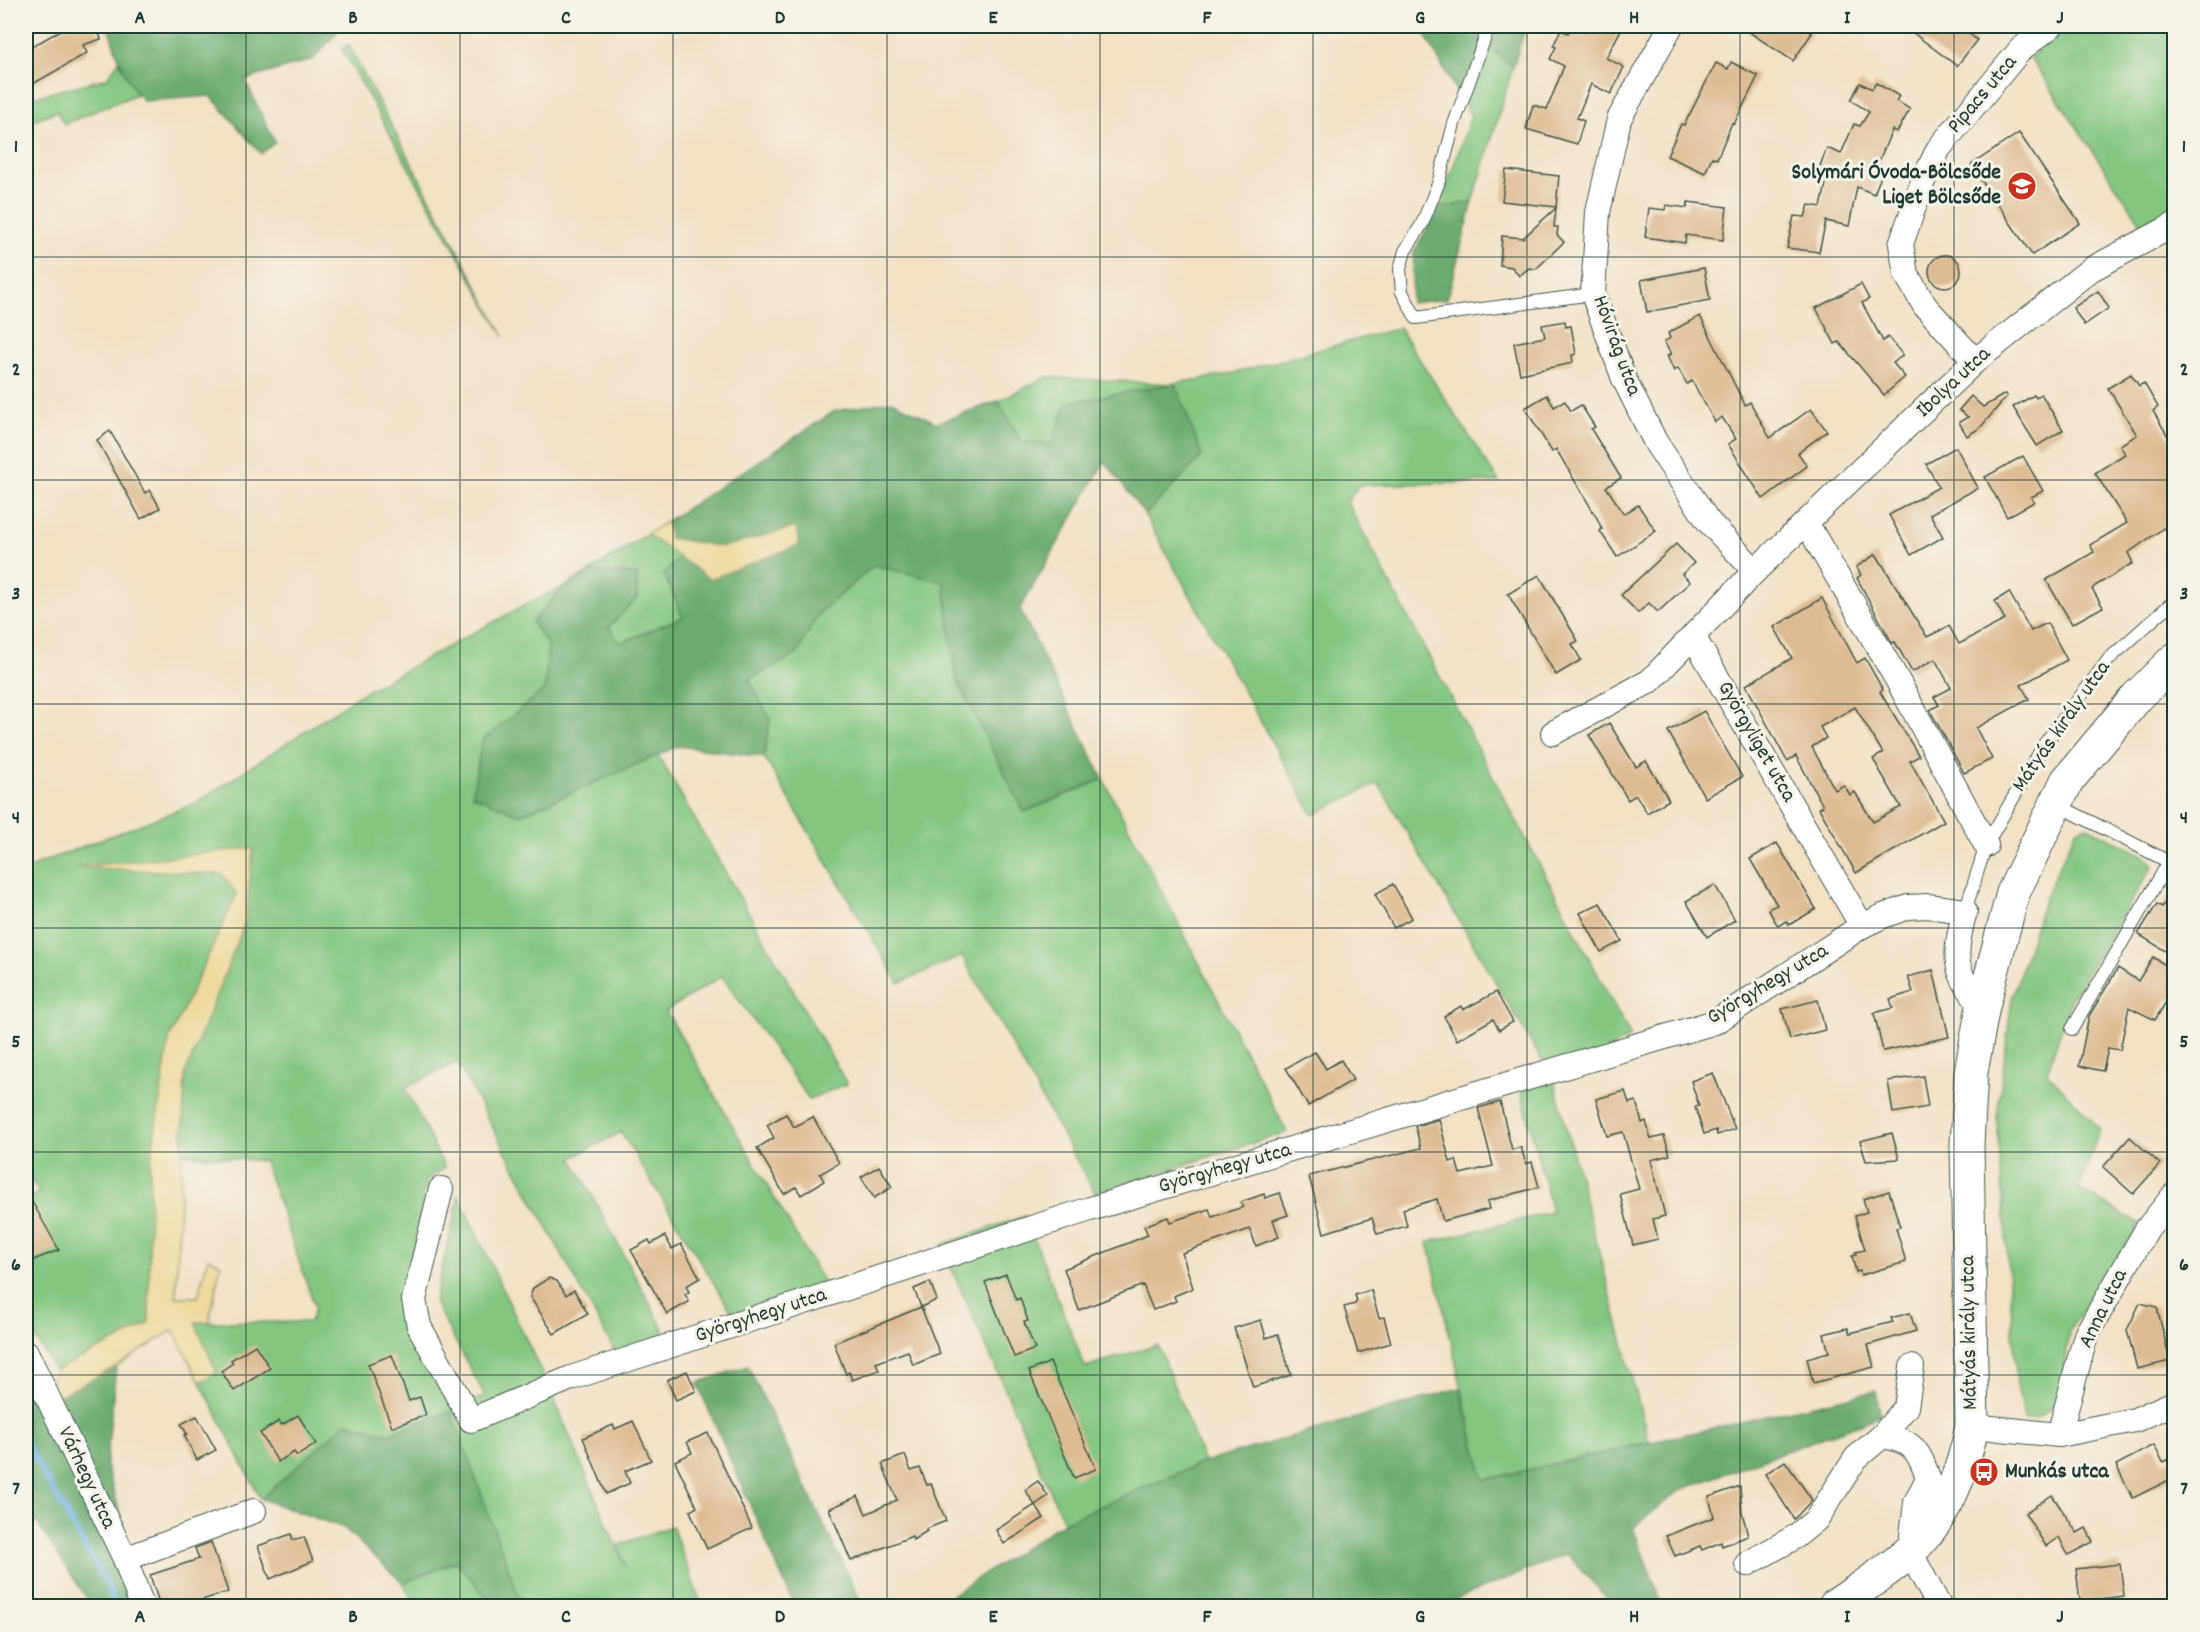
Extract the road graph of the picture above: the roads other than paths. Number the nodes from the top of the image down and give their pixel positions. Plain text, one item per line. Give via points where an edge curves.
1 (1489, 26) edge
2 (1671, 26) edge
3 (2051, 26) edge
4 (2175, 225) edge
5 (1593, 294) junction
6 (1976, 361) junction
7 (1807, 524) junction
8 (1755, 571) junction
9 (2175, 601) edge
10 (1693, 636) junction
11 (2175, 660) edge
12 (1553, 733) dead end
13 (2056, 804) junction
14 (1986, 845) junction
15 (2172, 858) edge
16 (1965, 911) junction
17 (1862, 926) junction
18 (1983, 1006) junction
19 (2072, 1029) dead end
20 (441, 1189) dead end
21 (2175, 1195) edge
22 (26, 1352) edge
23 (1912, 1367) dead end
24 (2175, 1402) edge
25 (1972, 1426) junction
26 (2059, 1435) junction
27 (1882, 1436) junction
28 (254, 1511) dead end
29 (1910, 1552) junction
30 (125, 1559) junction
31 (1747, 1564) dead end
32 (142, 1606) edge
33 (1835, 1606) edge
34 (1939, 1606) edge

1 - 5 lane via 1454,124 1438,184 1422,224 1405,250 1400,269 1402,292 1416,318
2 - 5 street, Hóvirág utca via 1619,119 1598,212
3 - 6 street, Pipacs utca via 2021,49 1939,148 1901,244 1906,274 1925,306
4 - 6 street, Ibolya utca via 2090,270
5 - 8 street, Hóvirág utca via 1624,379 1656,443 1708,521
6 - 7 street, Ibolya utca
7 - 8 street, Ibolya utca
7 - 14 street
8 - 10 street
9 - 14 lane, Mátyás király utca via 2109,659 2045,743
10 - 12 street via 1650,681
10 - 17 street, Györgyliget utca
11 - 13 main road, Mátyás király utca via 2137,697 2067,781
13 - 15 lane
13 - 18 main road, Mátyás király utca via 2013,893
14 - 16 lane, Mátyás király utca
15 - 19 lane
16 - 17 street, Györgyhegy utca via 1928,906 1908,908
16 - 18 street, Mátyás király utca via 1956,947 1959,973
17 - 20 street, Györgyhegy utca via 1715,1022 1090,1209 571,1378 471,1420 414,1312
18 - 25 main road, Mátyás király utca via 1971,1072 1967,1144
21 - 26 street, Anna utca via 2147,1228 2086,1335
22 - 30 street, Várhegy utca
23 - 27 street via 1906,1407
24 - 26 street via 2135,1420
25 - 26 street
25 - 29 main road, Mátyás király utca via 1966,1459 1954,1490
27 - 29 street via 1898,1438 1919,1452 1928,1478 1916,1502
27 - 31 street via 1857,1458 1816,1520 1795,1537
28 - 30 street
29 - 33 main road, Mátyás király utca
29 - 34 street
30 - 32 street, Várhegy utca

